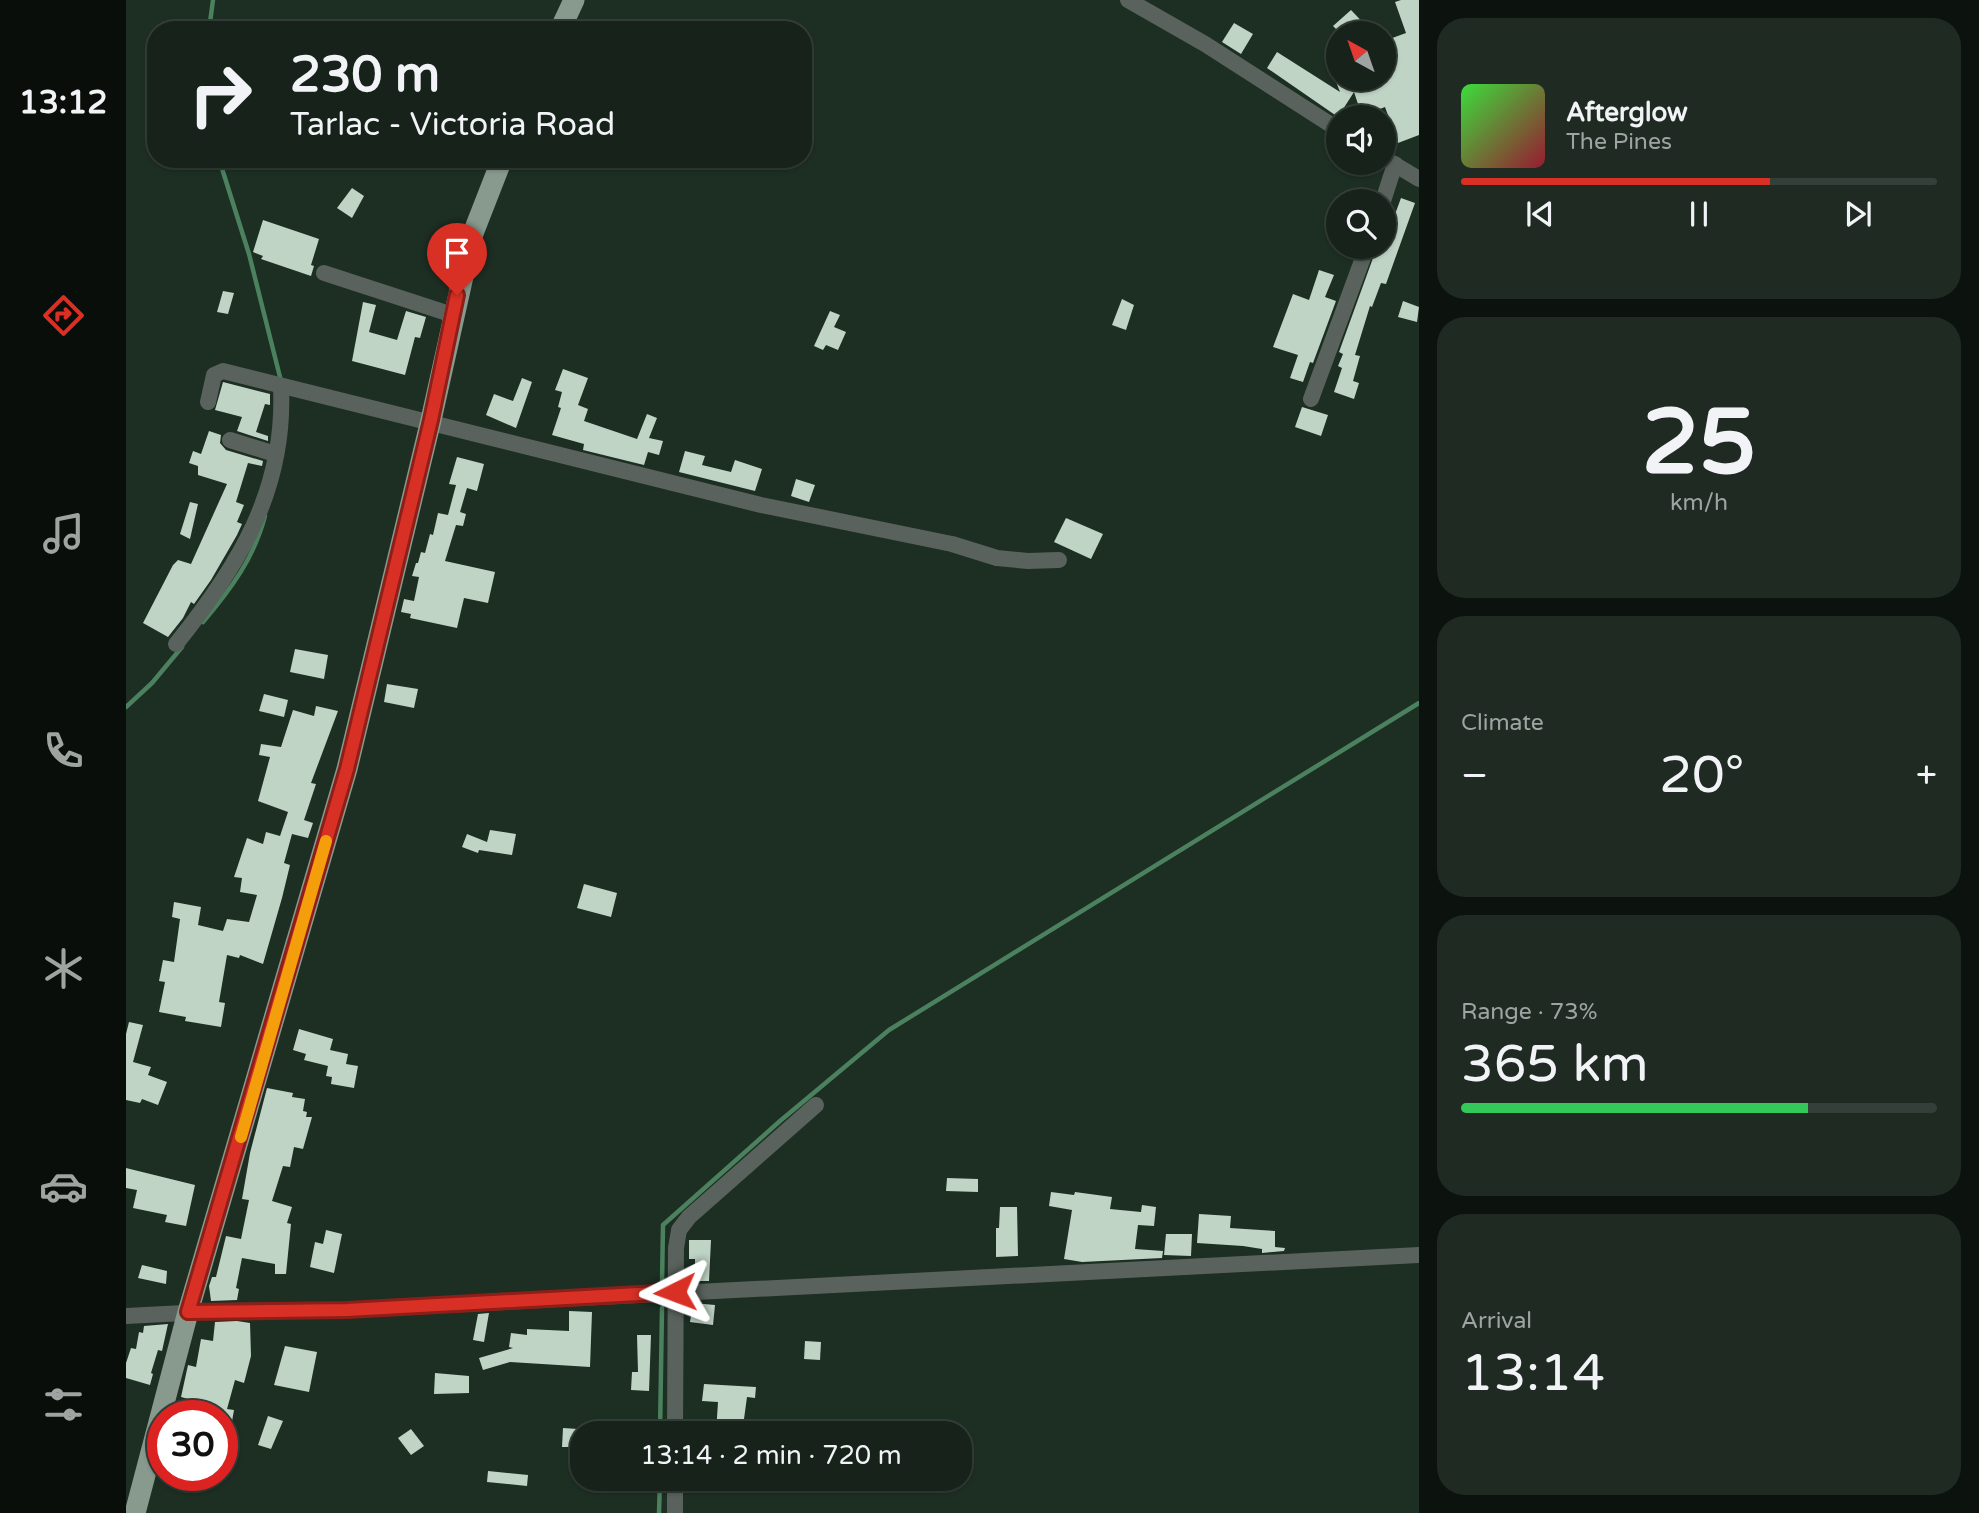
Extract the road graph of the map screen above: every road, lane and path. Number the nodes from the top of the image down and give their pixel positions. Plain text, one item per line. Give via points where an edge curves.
1 (573, 0) edge
2 (1128, 0) edge
3 (564, 21) edge
4 (1326, 122) edge
5 (1396, 165) edge
6 (498, 168) edge
7 (1419, 179) edge
8 (1363, 259) edge
9 (324, 273) dead end
10 (453, 315) junction
11 (281, 387) junction
12 (1311, 399) dead end
13 (208, 402) dead end
14 (431, 420) junction
15 (230, 440) dead end
16 (275, 454) junction
17 (1059, 560) dead end
18 (176, 644) dead end
19 (816, 1105) dead end
20 (1419, 1255) edge
21 (675, 1292) junction
22 (188, 1312) junction
23 (126, 1316) edge
24 (675, 1421) edge
25 (675, 1491) edge
26 (135, 1513) edge
27 (675, 1513) edge

1 - 3 main road
2 - 4 street
5 - 7 street
6 - 10 main road via 472,236
8 - 12 street
9 - 10 street
10 - 14 main road
11 - 13 street via 218,372
11 - 14 street
11 - 16 street
14 - 17 street via 761,505 952,544 997,558
14 - 22 main road via 347,769
15 - 16 street
16 - 18 street via 266,499 251,536 209,603
19 - 21 street via 682,1225 677,1238
20 - 21 street
21 - 22 street via 347,1310
21 - 24 street
22 - 23 street
22 - 26 main road
25 - 27 street

